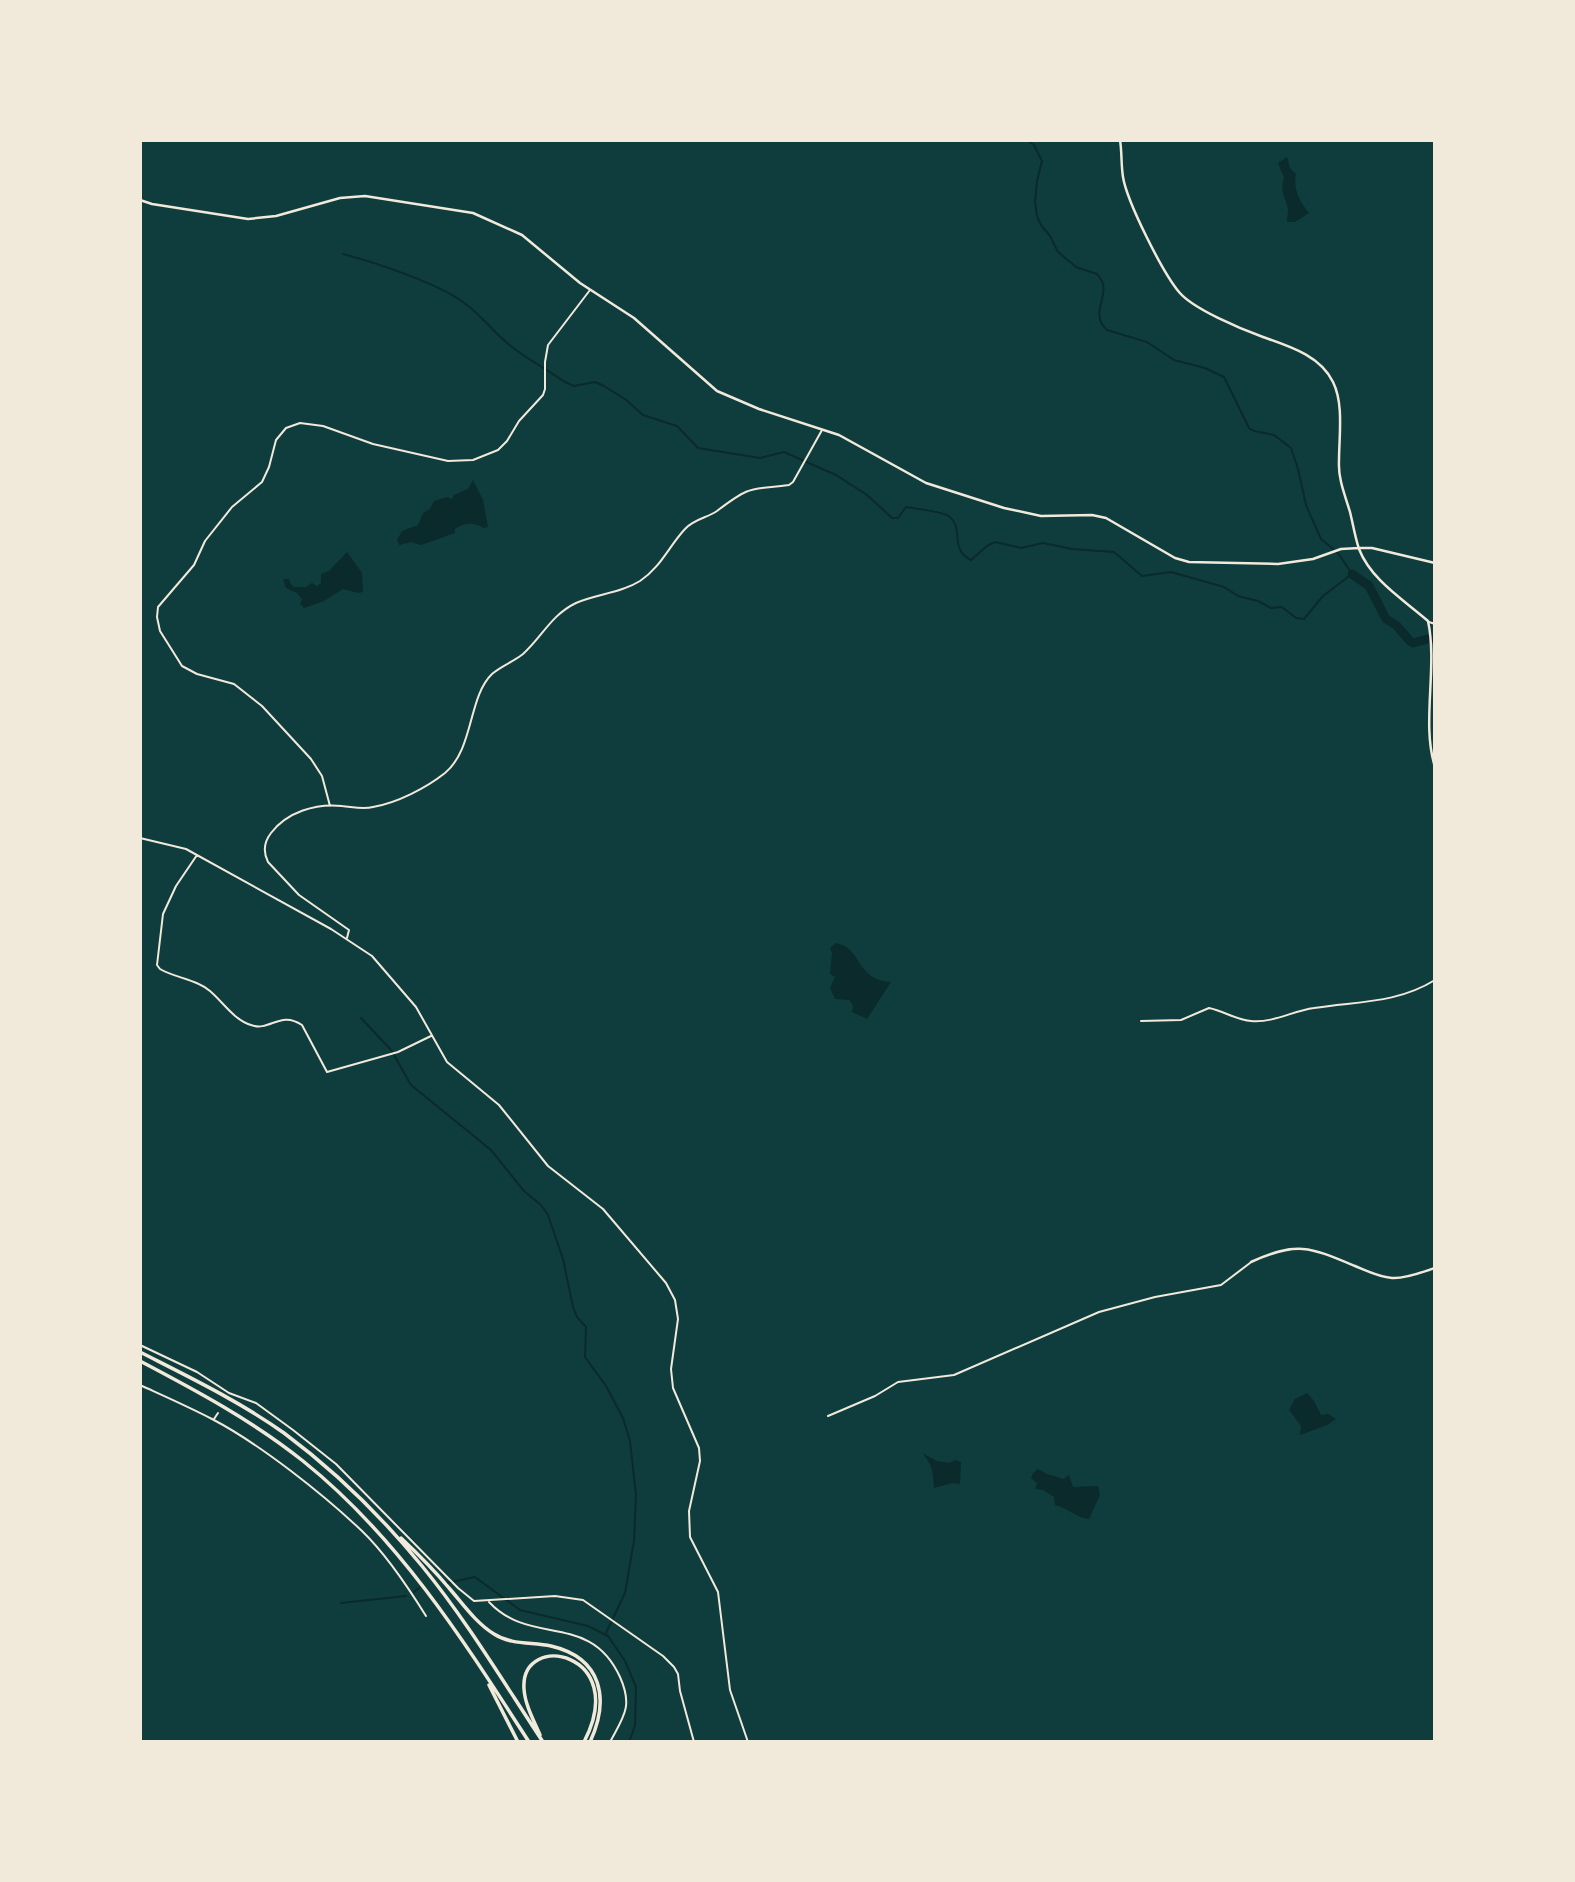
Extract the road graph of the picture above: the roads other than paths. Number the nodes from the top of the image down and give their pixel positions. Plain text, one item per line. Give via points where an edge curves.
1 (1120, 140) edge
2 (140, 200) edge
3 (590, 290) junction
4 (822, 429) junction
5 (1359, 548) junction
6 (1435, 563) edge
7 (1428, 621) junction
8 (1435, 624) edge
9 (1435, 767) edge
10 (330, 806) junction
11 (140, 838) edge
12 (198, 855) junction
13 (347, 939) junction
14 (1435, 980) edge
15 (1141, 1021) dead end
16 (432, 1036) junction
17 (1251, 1262) joint
18 (1435, 1268) edge
19 (140, 1345) edge
20 (140, 1352) edge
21 (140, 1361) edge
22 (140, 1385) edge
23 (218, 1413) dead end
24 (828, 1416) dead end
25 (214, 1420) junction
26 (366, 1505) junction
27 (452, 1588) dead end
28 (458, 1588) junction
29 (417, 1594) dead end
30 (414, 1596) junction
31 (489, 1601) junction
32 (426, 1616) dead end
33 (474, 1659) junction
34 (518, 1742) edge
35 (529, 1742) edge
36 (543, 1742) edge
37 (584, 1742) edge
38 (590, 1742) edge
39 (610, 1742) edge
40 (694, 1742) edge
41 (748, 1742) edge

1 - 5 street via 1128,196 1178,292 1247,330 1285,343 1322,366 1332,380 1339,396 1338,470
2 - 3 street via 248,219 365,196 473,213 522,235
3 - 4 street via 634,318 717,391
3 - 10 street via 548,345 544,392 498,450 473,460 448,461 359,440 323,426 300,423 286,428 276,440 262,482 232,507 205,541 197,562 158,607 160,631 182,666 234,684 262,705 311,758 322,776
4 - 5 street via 926,483 1041,516 1106,518 1189,562 1278,564
4 - 10 street via 789,485 752,488 737,495 716,512 693,522 659,565 633,585 560,612 524,653 486,682 464,745 443,774 373,808
5 - 6 street
5 - 7 street via 1382,582
7 - 8 street
7 - 9 street via 1430,743
10 - 13 street via 302,810 283,821 266,840 265,856 299,895 349,930
11 - 12 street
12 - 13 street
12 - 16 street via 163,914 158,968 207,989 248,1024 261,1027 281,1020 296,1021 327,1072 397,1052
13 - 16 street via 391,977
14 - 15 street via 1388,999 1315,1007 1274,1020 1239,1019 1209,1008 1181,1020
16 - 41 street via 447,1062 499,1105 548,1166 603,1209 675,1300 673,1388 699,1448 700,1461 689,1511 690,1537 718,1592 730,1690
17 - 18 street via 1294,1247 1317,1250 1382,1277
17 - 24 street via 1221,1285 1099,1312 954,1376 898,1382
19 - 28 street via 256,1403 336,1464
20 - 26 highway via 254,1413 312,1455
21 - 33 highway via 238,1415 305,1463 392,1547
22 - 25 street
23 - 25 street
25 - 30 street via 271,1458 363,1532
26 - 36 highway via 436,1584
26 - 38 highway via 496,1635 550,1646 582,1659 601,1698
27 - 28 street
28 - 31 street via 474,1601
29 - 30 street
30 - 32 street
31 - 39 street via 512,1620 586,1638 604,1651 617,1671 626,1700 625,1717
31 - 40 street via 577,1598 663,1656 678,1674
33 - 34 highway
33 - 35 highway
36 - 37 highway via 524,1689 532,1665 554,1655 579,1664 594,1687 595,1709

